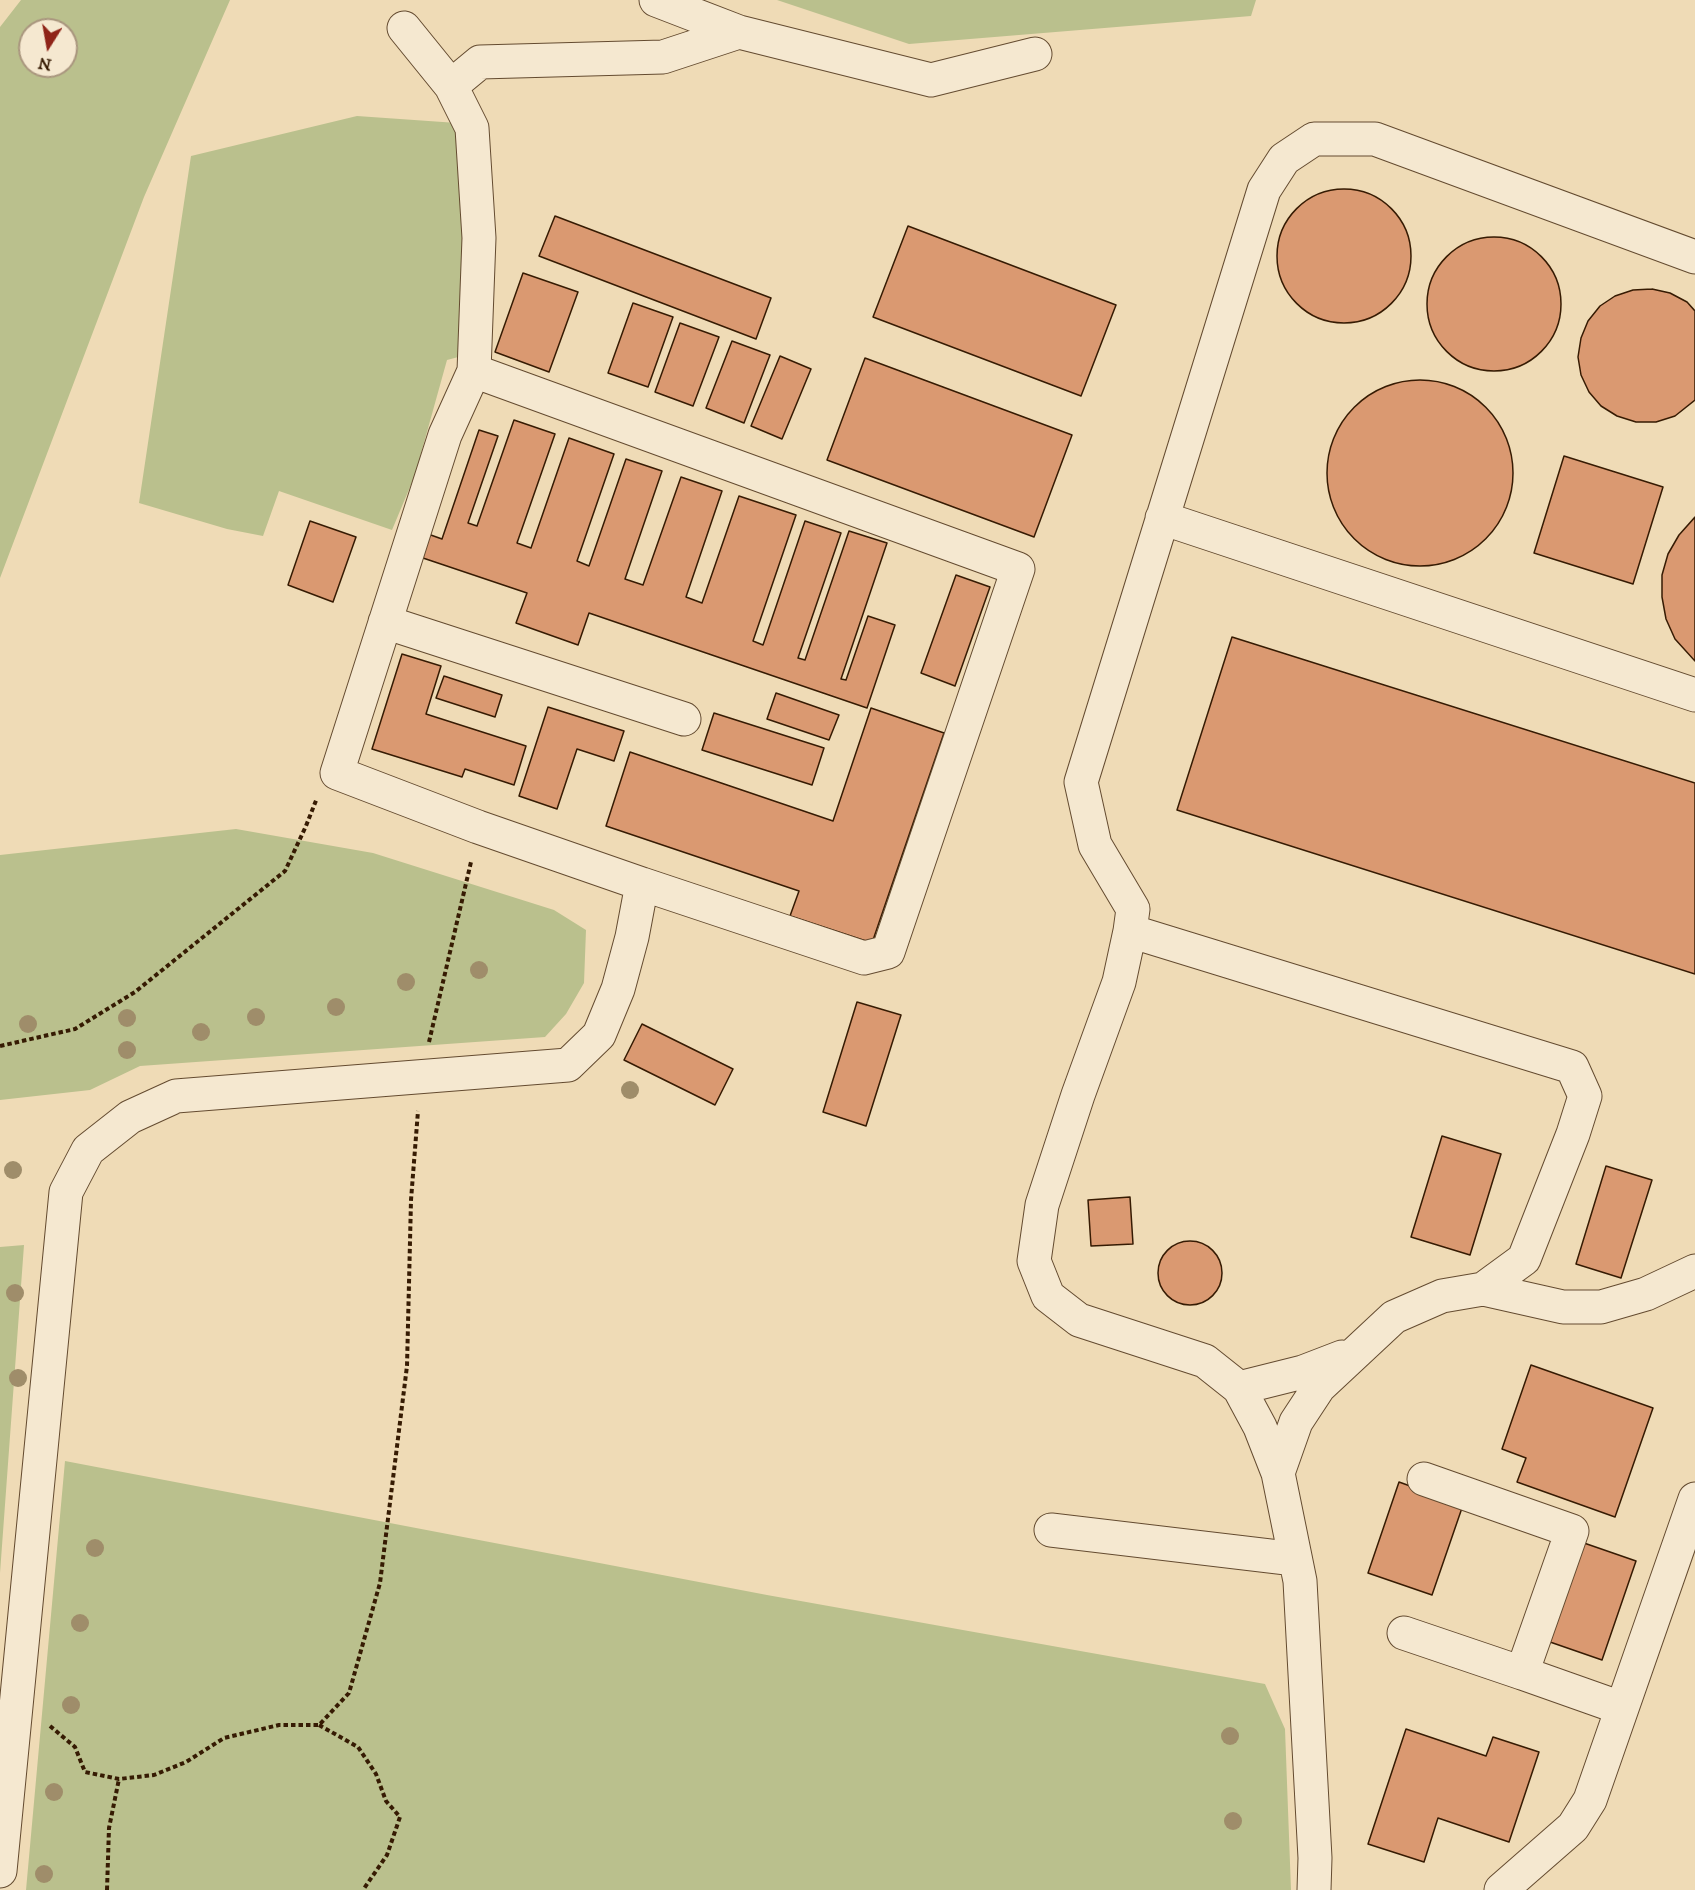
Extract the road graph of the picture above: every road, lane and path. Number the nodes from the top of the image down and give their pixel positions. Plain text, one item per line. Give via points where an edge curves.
1 (656, 0) edge
2 (404, 28) dead end
3 (739, 32) junction
4 (1035, 54) dead end
5 (451, 86) junction
6 (1695, 257) edge
7 (474, 371) junction
8 (1162, 518) junction
9 (386, 622) junction
10 (1695, 695) edge
11 (684, 719) dead end
12 (337, 773) junction
13 (478, 827) junction
14 (642, 884) junction
15 (1130, 931) junction
16 (0, 1046) edge
17 (420, 1078) junction
18 (1695, 1271) edge
19 (1483, 1289) junction
20 (1353, 1354) junction
21 (1239, 1388) junction
22 (1278, 1473) junction
23 (1424, 1479) dead end
24 (1695, 1499) edge
25 (1051, 1530) dead end
26 (1295, 1559) junction
27 (1404, 1632) dead end
28 (1522, 1674) junction
29 (17, 1700) junction
30 (1621, 1708) junction
31 (319, 1725) junction
32 (120, 1779) junction
33 (0, 1871) edge
34 (107, 1890) edge
35 (363, 1890) edge
36 (1314, 1890) edge
37 (1501, 1890) edge

1 - 3 lane
2 - 5 lane
3 - 4 lane via 931,80
3 - 5 lane via 663,57 480,62
5 - 7 lane via 472,128 479,238
6 - 8 lane via 1375,139 1314,139 1284,159 1264,190
7 - 9 lane via 445,435
7 - 14 lane via 1018,569 888,952 864,958
8 - 10 lane
8 - 15 lane via 1081,782 1095,845 1132,909
9 - 11 lane
9 - 12 lane
12 - 13 lane
12 - 16 path via 320,788 285,871 135,992 75,1029
13 - 14 lane
13 - 17 path
14 - 17 lane via 618,989 598,1035 568,1065
15 - 19 lane via 1572,1067 1585,1096 1524,1259
15 - 21 lane via 1119,982 1042,1205 1034,1261 1048,1296 1079,1320 1205,1361
17 - 29 lane via 176,1096 130,1116 88,1150 66,1192
17 - 31 path via 411,1200 407,1366 380,1582 349,1693
18 - 19 lane via 1646,1294 1601,1307 1563,1307
19 - 20 lane via 1442,1296 1394,1317
20 - 21 lane
20 - 22 lane via 1319,1387 1296,1422
21 - 22 lane
22 - 26 lane
23 - 28 lane via 1572,1531
24 - 30 lane
25 - 26 lane
26 - 36 lane via 1300,1581
27 - 28 lane
28 - 30 lane
29 - 32 path via 75,1747 86,1772
29 - 33 lane
30 - 37 lane via 1590,1800 1573,1827
31 - 32 path via 279,1725 224,1738 186,1762 154,1775
31 - 35 path via 358,1747 376,1774 386,1801 400,1816 387,1855
32 - 34 path via 109,1828

